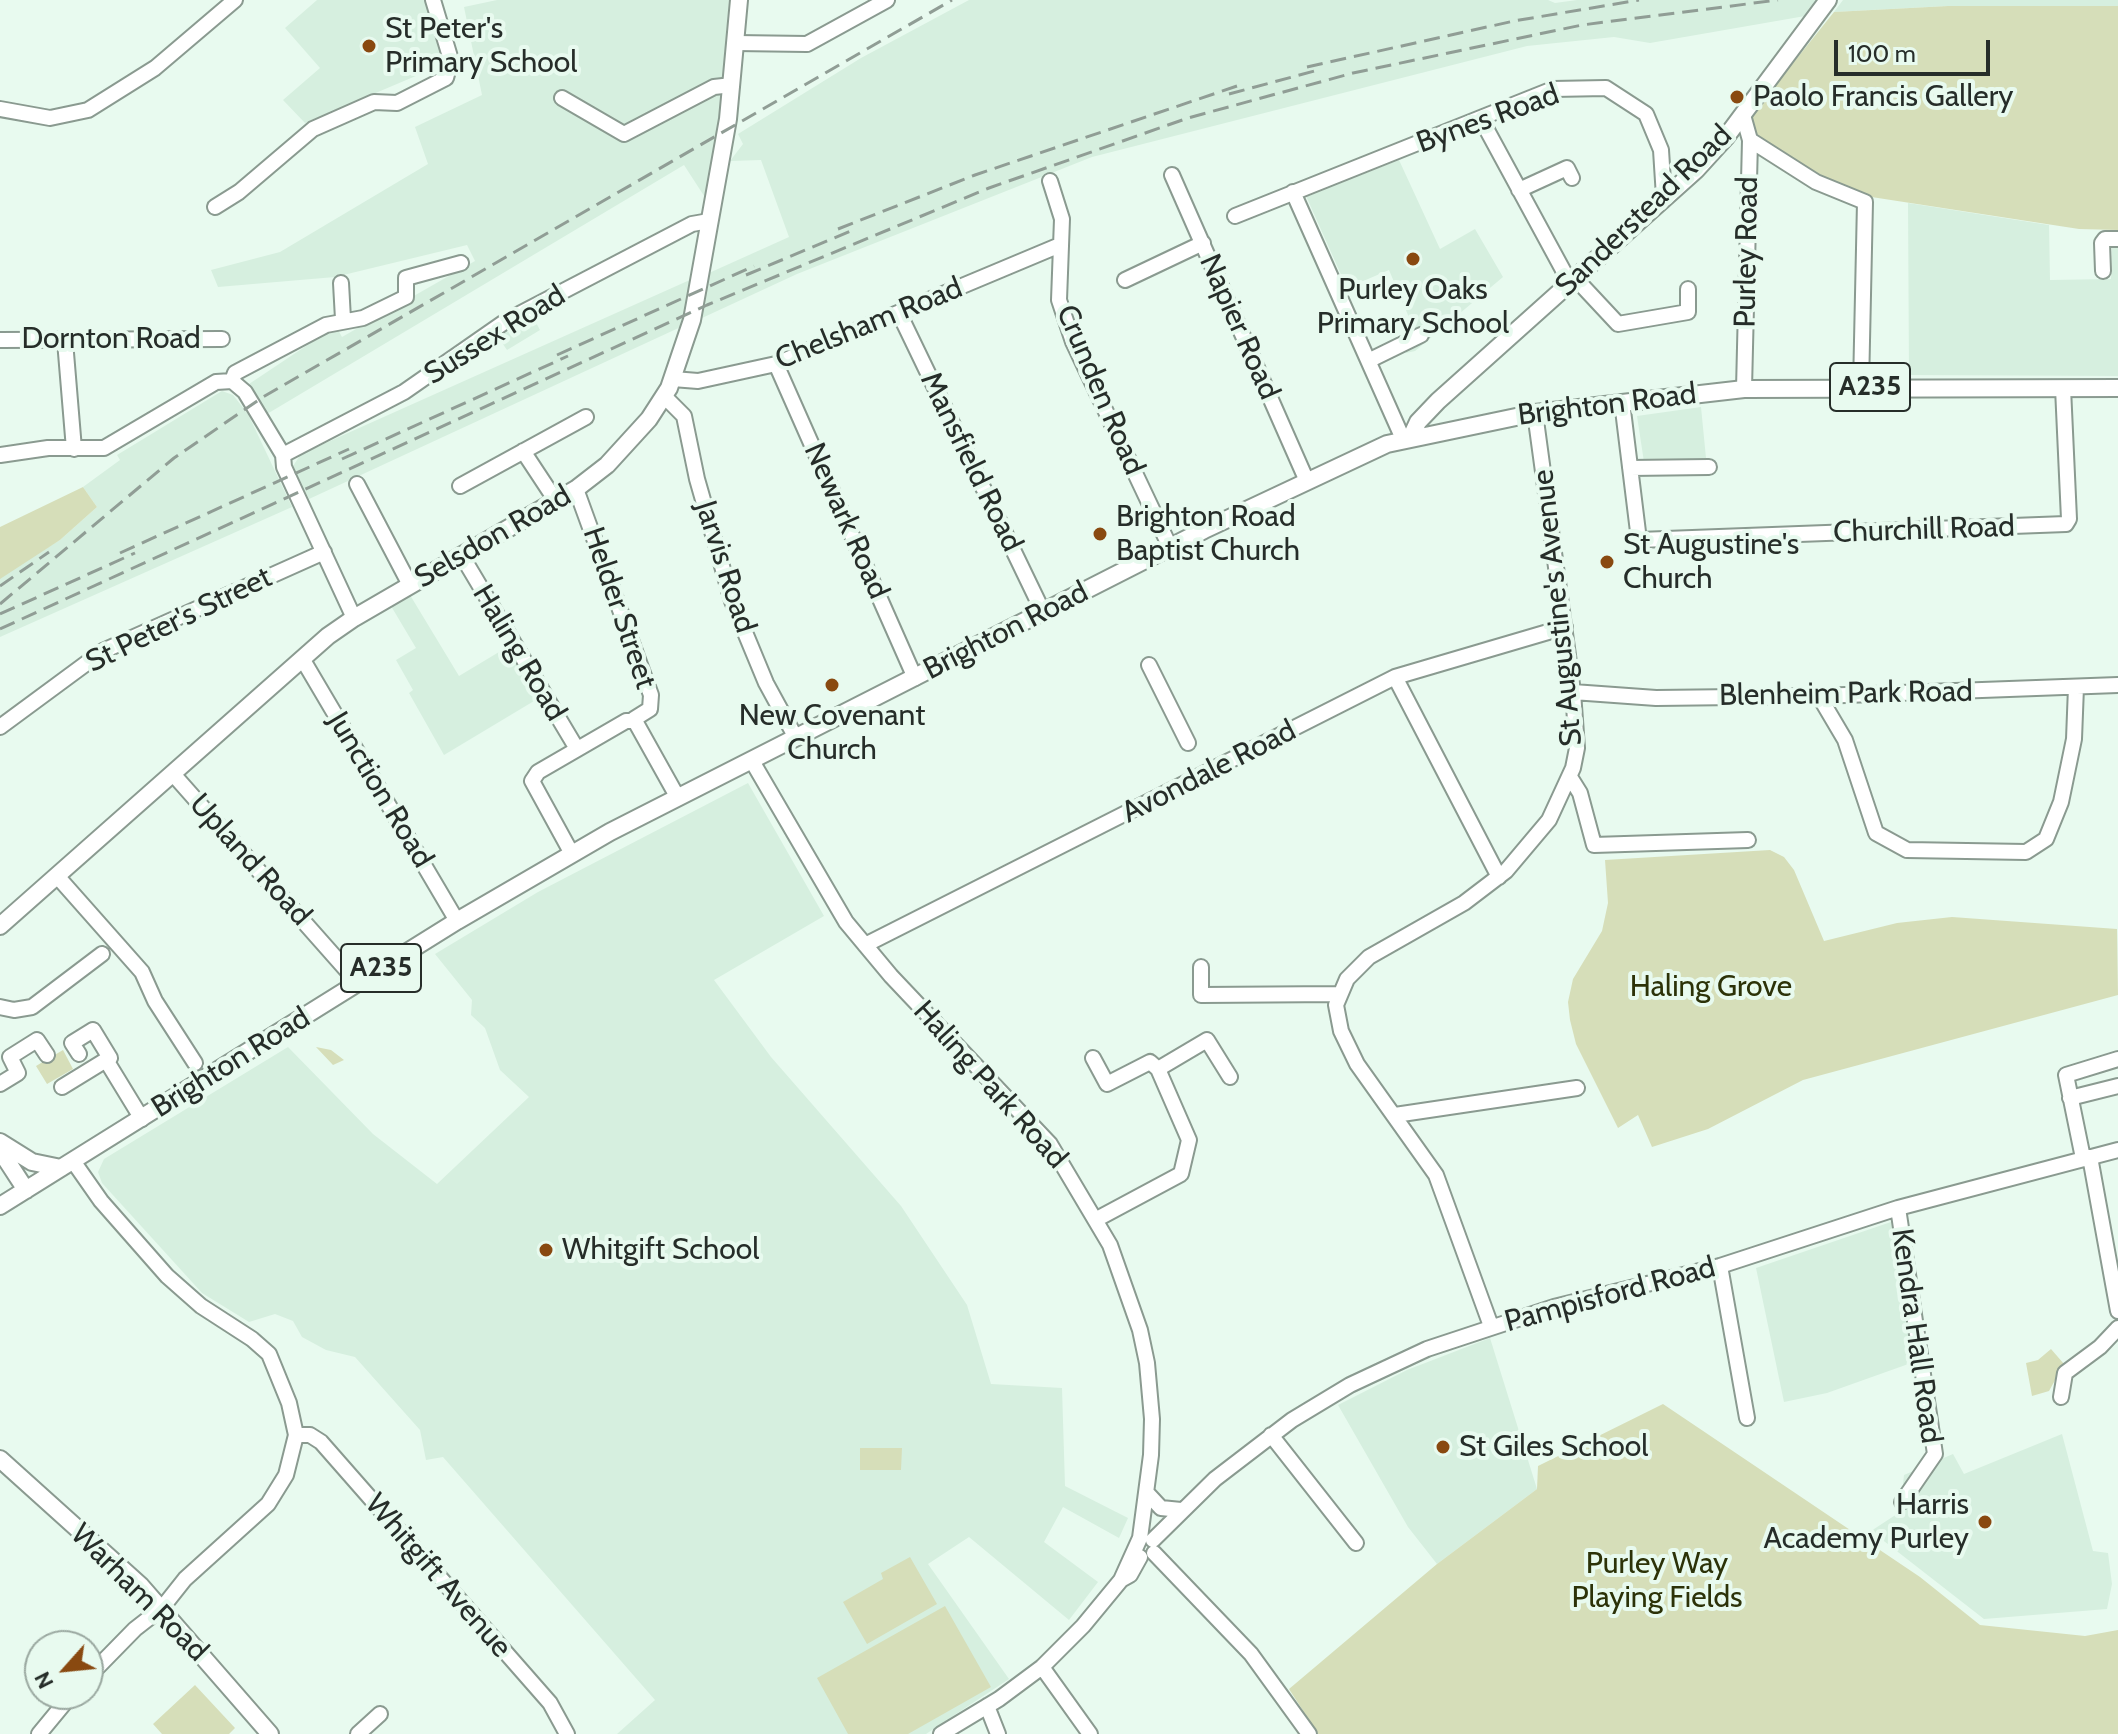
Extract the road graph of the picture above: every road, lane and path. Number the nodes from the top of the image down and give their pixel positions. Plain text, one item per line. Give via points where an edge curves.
1 (235, 0) edge
2 (433, 0) edge
3 (739, 0) edge
4 (887, 0) edge
5 (1828, 0) edge
6 (858, 7) edge
7 (736, 43) junction
8 (732, 85) junction
9 (562, 98) dead end
10 (0, 109) edge
11 (1743, 115) junction
12 (1481, 119) junction
13 (1750, 140) junction
14 (1172, 175) dead end
15 (1572, 178) dead end
16 (1050, 181) dead end
17 (1519, 190) junction
18 (1293, 192) junction
19 (1664, 197) junction
20 (215, 207) dead end
21 (1235, 216) dead end
22 (709, 221) junction
23 (2118, 239) edge
24 (1203, 243) junction
25 (1060, 245) junction
26 (461, 263) dead end
27 (2103, 271) dead end
28 (1125, 280) dead end
29 (1573, 281) junction
30 (341, 283) dead end
31 (1688, 289) dead end
32 (899, 313) junction
33 (343, 319) junction
34 (1421, 335) dead end
35 (222, 339) dead end
36 (0, 340) edge
37 (65, 341) junction
38 (1370, 360) junction
39 (776, 364) junction
40 (673, 379) junction
41 (232, 381) junction
42 (1861, 387) junction
43 (2063, 388) junction
44 (2118, 388) edge
45 (1744, 389) junction
46 (665, 397) junction
47 (1438, 401) junction
48 (1622, 402) junction
49 (1535, 413) junction
50 (586, 417) dead end
51 (1437, 432) junction
52 (1407, 438) junction
53 (79, 449) junction
54 (523, 451) junction
55 (0, 455) edge
56 (283, 455) junction
57 (1709, 467) dead end
58 (1630, 468) junction
59 (1306, 479) junction
60 (357, 484) dead end
61 (460, 486) dead end
62 (576, 489) junction
63 (556, 501) junction
64 (1170, 547) junction
65 (324, 552) junction
66 (462, 556) junction
67 (410, 585) junction
68 (1043, 612) junction
69 (354, 618) junction
70 (1565, 627) junction
71 (303, 660) junction
72 (1149, 665) dead end
73 (1395, 677) junction
74 (915, 678) junction
75 (2118, 685) edge
76 (2076, 687) junction
77 (1573, 692) junction
78 (1819, 696) junction
79 (634, 719) junction
80 (0, 727) edge
81 (796, 738) junction
82 (1188, 743) dead end
83 (577, 749) junction
84 (752, 761) junction
85 (173, 774) junction
86 (1570, 777) junction
87 (678, 798) junction
88 (1748, 840) dead end
89 (572, 854) junction
90 (57, 876) junction
91 (1499, 877) junction
92 (457, 921) junction
93 (0, 926) edge
94 (865, 945) junction
95 (102, 954) dead end
96 (1201, 967) dead end
97 (358, 983) junction
98 (1339, 994) junction
99 (0, 1007) edge
100 (79, 1054) dead end
101 (47, 1055) dead end
102 (1093, 1058) dead end
103 (2118, 1059) edge
104 (106, 1060) junction
105 (195, 1063) dead end
106 (1158, 1069) junction
107 (1230, 1077) dead end
108 (0, 1084) edge
109 (2118, 1086) edge
110 (62, 1087) dead end
111 (1577, 1088) dead end
112 (2070, 1098) junction
113 (1395, 1115) junction
114 (142, 1119) junction
115 (0, 1142) edge
116 (0, 1150) edge
117 (2118, 1150) edge
118 (2086, 1158) junction
119 (67, 1165) junction
120 (26, 1190) junction
121 (0, 1206) edge
122 (1898, 1208) junction
123 (1097, 1219) junction
124 (1720, 1266) junction
125 (2118, 1311) edge
126 (1491, 1326) junction
127 (2118, 1328) edge
128 (2061, 1397) dead end
129 (1747, 1418) dead end
130 (296, 1435) junction
131 (1271, 1435) junction
132 (0, 1459) edge
133 (1147, 1493) junction
134 (1902, 1502) dead end
135 (1181, 1510) junction
136 (1356, 1543) dead end
137 (1144, 1547) junction
138 (162, 1608) junction
139 (104, 1661) edge
140 (1042, 1667) junction
141 (987, 1706) junction
142 (59, 1710) edge
143 (380, 1714) dead end
144 (948, 1732) edge
145 (39, 1734) edge
146 (270, 1734) edge
147 (358, 1734) edge
148 (567, 1734) edge
149 (998, 1734) edge
150 (1090, 1734) edge
151 (1309, 1734) edge

1 - 10 street via 155,68 88,110 50,118
2 - 20 street via 451,60 446,78 397,103 374,102 313,129
3 - 7 main road, Selsdon Road
4 - 6 street
5 - 11 main road, Sanderstead Road
6 - 7 street via 807,44
7 - 8 main road, Selsdon Road
8 - 9 street via 714,87 624,134
8 - 22 main road, Selsdon Road
11 - 13 street, Purley Road
11 - 19 main road, Sanderstead Road via 1696,170
12 - 17 street
12 - 18 street, Bynes Road
12 - 19 street, Bynes Road via 1553,89 1606,88 1646,114 1661,150
13 - 42 street via 1816,182 1865,202
13 - 45 street, Purley Road
14 - 24 street, Napier Road
15 - 17 street via 1567,168
16 - 25 street, Crunden Road via 1062,219
17 - 29 street
18 - 21 street, Bynes Road
18 - 38 street
19 - 29 main road, Sanderstead Road
22 - 40 main road, Selsdon Road via 692,320
22 - 56 street, Sussex Road via 692,224 506,321 404,392
23 - 27 street via 2102,243
24 - 28 street
24 - 59 street, Napier Road
25 - 32 street, Chelsham Road
25 - 64 street, Crunden Road via 1059,300 1073,342
26 - 33 street via 406,278 406,297 363,318
29 - 31 street via 1618,324 1688,312
29 - 47 main road, Sanderstead Road
30 - 33 street
32 - 39 street, Chelsham Road
32 - 68 street, Mansfield Road
33 - 41 street via 256,361 235,373
34 - 38 street
35 - 37 street, Dornton Road
36 - 37 street, Dornton Road
37 - 53 street
38 - 52 street
39 - 40 street, Chelsham Road via 698,381
39 - 74 street, Newark Road
40 - 46 main road, Selsdon Road
41 - 53 street via 216,382 109,446
41 - 56 street via 245,392
42 - 43 main road, Brighton Road / A235
42 - 45 main road, Brighton Road / A235
43 - 44 main road, Brighton Road / A235
43 - 58 street, Churchill Road via 2066,524 1639,540
45 - 48 main road, Brighton Road / A235
46 - 62 main road, Selsdon Road via 624,448
46 - 81 street, Jarvis Road via 684,416 732,601
47 - 51 main road
47 - 52 main road, Sanderstead Road
48 - 49 main road, Brighton Road / A235
48 - 58 street, Churchill Road
49 - 51 main road, Brighton Road / A235
49 - 70 street, St Augustine's Avenue
50 - 54 street
51 - 52 main road, Brighton Road / A235
52 - 59 main road, Brighton Road / A235
53 - 55 street
54 - 61 street
54 - 63 street
56 - 65 street
57 - 58 street
59 - 64 main road, Brighton Road / A235
60 - 67 street
62 - 63 main road, Selsdon Road
62 - 79 street, Helder Street via 651,695 650,709
63 - 66 main road, Selsdon Road
64 - 68 main road, Brighton Road / A235
65 - 69 street
65 - 80 street, St Peter's Street via 103,651
66 - 67 main road, Selsdon Road
66 - 83 street, Haling Road
67 - 69 main road, Selsdon Road
68 - 74 main road, Brighton Road / A235
69 - 71 main road, Selsdon Road
70 - 73 street, Avondale Road
70 - 77 street, St Augustine's Avenue
71 - 85 main road, Selsdon Road
71 - 92 street, Junction Road
72 - 82 street
73 - 91 street
73 - 94 street, Avondale Road
74 - 81 main road, Brighton Road / A235
75 - 76 street, Blenheim Park Road
76 - 78 street, Blenheim Park Road
76 - 78 street via 2074,739 2061,802 2046,839 2026,852 1907,850 1876,833 1845,740
77 - 78 street, Blenheim Park Road via 1656,698
77 - 86 street, St Augustine's Avenue via 1576,755
79 - 83 street, Haling Road
79 - 87 street
81 - 84 main road, Brighton Road / A235
83 - 89 street, Haling Road via 532,781
84 - 87 main road, Brighton Road / A235
84 - 94 street, Haling Park Road via 838,911
85 - 90 main road, Selsdon Road
85 - 97 street, Upland Road
86 - 88 street via 1580,793 1594,845
86 - 91 street, St Augustine's Avenue via 1549,820
87 - 89 main road, Brighton Road / A235
89 - 92 main road, Brighton Road / A235
90 - 93 main road, Selsdon Road
90 - 105 street via 142,972
91 - 98 street, St Augustine's Avenue via 1369,957
92 - 97 main road, Brighton Road / A235
94 - 123 street, Haling Park Road via 1050,1144
95 - 99 street via 32,1007
96 - 98 street via 1201,995
97 - 114 main road, Brighton Road / A235
98 - 113 street via 1336,1012 1346,1043
100 - 104 street via 72,1043 93,1030 110,1058
101 - 108 street via 37,1040 19,1051 10,1057 18,1073
102 - 106 street via 1107,1084 1150,1062
103 - 112 street via 2072,1070 2065,1078
104 - 110 street
104 - 114 street
106 - 107 street via 1207,1040
106 - 123 street via 1189,1140 1181,1174
109 - 112 street
111 - 113 street
112 - 118 street
113 - 126 street via 1436,1175
114 - 119 main road, Brighton Road / A235
115 - 119 main road via 32,1162
116 - 120 main road
117 - 118 street, Pampisford Road
118 - 122 street, Pampisford Road
118 - 125 street
119 - 120 main road, Brighton Road / A235
119 - 130 street via 167,1276 269,1354
120 - 121 main road, Brighton Road / A235
122 - 124 street, Pampisford Road
122 - 134 street, Kendra Hall Road via 1935,1454
123 - 133 street, Haling Park Road via 1128,1288 1147,1363 1152,1419
124 - 126 street, Pampisford Road
124 - 129 street
126 - 131 street, Pampisford Road via 1381,1369
127 - 128 street via 2065,1373
130 - 138 street via 286,1475 268,1504 185,1579
130 - 148 street, Whitgift Avenue via 321,1442 550,1703
131 - 135 street, Pampisford Road
131 - 136 street
132 - 138 main road, Warham Road
133 - 135 street via 1161,1508
133 - 137 street, Haling Park Road
135 - 137 street, Pampisford Road
137 - 140 street via 1130,1575
137 - 151 street via 1251,1654
138 - 139 street
138 - 146 main road, Warham Road
140 - 141 street
140 - 150 street
141 - 144 street
141 - 149 street
142 - 145 street
143 - 147 street

